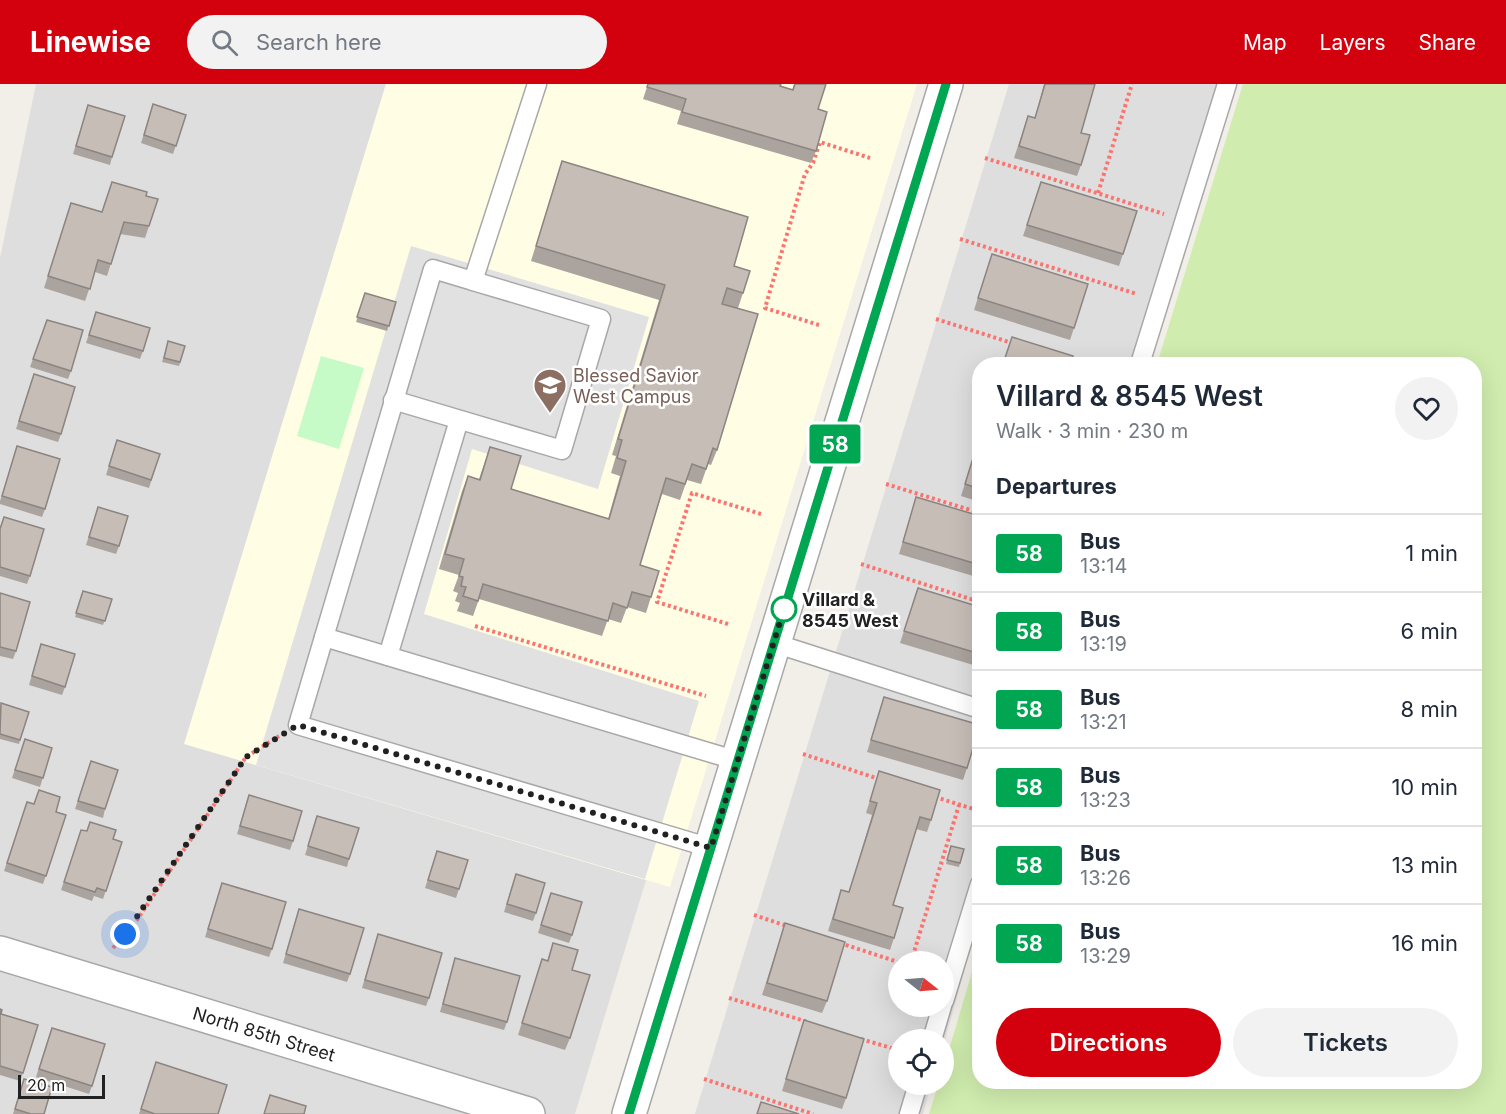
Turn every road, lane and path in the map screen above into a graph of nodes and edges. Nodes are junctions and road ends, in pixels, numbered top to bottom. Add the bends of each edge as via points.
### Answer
1 (537, 84) edge
2 (946, 84) edge
3 (1132, 84) edge
4 (1227, 84) edge
5 (870, 158) dead end
6 (985, 158) dead end
7 (1098, 193) junction
8 (1185, 221) junction
9 (960, 238) dead end
10 (473, 281) junction
11 (1160, 301) junction
12 (936, 319) dead end
13 (819, 325) dead end
14 (1014, 344) edge
15 (1142, 357) edge
16 (393, 400) junction
17 (459, 420) junction
18 (886, 484) dead end
19 (972, 511) edge
20 (761, 514) dead end
21 (861, 564) dead end
22 (972, 599) edge
23 (728, 624) dead end
24 (475, 626) edge
25 (324, 637) junction
26 (774, 643) junction
27 (388, 656) junction
28 (706, 696) dead end
29 (972, 706) edge
30 (298, 725) junction
31 (803, 754) dead end
32 (738, 761) junction
33 (881, 779) edge
34 (926, 794) edge
35 (959, 805) junction
36 (972, 809) edge
37 (711, 848) junction
38 (972, 910) edge
39 (754, 915) dead end
40 (798, 929) edge
41 (832, 940) edge
42 (113, 948) dead end
43 (914, 951) edge
44 (0, 953) edge
45 (888, 959) edge
46 (954, 968) edge
47 (729, 998) dead end
48 (819, 1026) edge
49 (853, 1036) edge
50 (888, 1047) edge
51 (704, 1079) dead end
52 (915, 1095) edge
53 (528, 1114) edge
54 (629, 1114) edge
55 (813, 1114) edge
56 (909, 1114) edge

1 - 10 lane
2 - 26 street
3 - 7 path
4 - 8 lane
5 - 13 path via 820,142 802,185 765,308
6 - 7 path
7 - 8 path
8 - 11 lane
9 - 11 path
10 - 16 lane via 433,269
10 - 17 lane via 601,319 562,450
11 - 15 lane
12 - 14 path
16 - 17 lane
16 - 25 lane
17 - 27 lane
18 - 19 path
20 - 23 path via 692,493 657,602
21 - 22 path
24 - 28 path
25 - 27 lane
25 - 30 lane
26 - 29 lane
26 - 32 street
27 - 32 lane
30 - 37 lane
30 - 42 path via 246,757 137,920
31 - 33 path
32 - 37 street
34 - 35 path
35 - 36 path
35 - 43 path
37 - 54 street
38 - 46 lane
39 - 40 path
41 - 45 path
44 - 53 street, North 85th Street
47 - 48 path
49 - 50 path
51 - 55 path
52 - 56 lane

